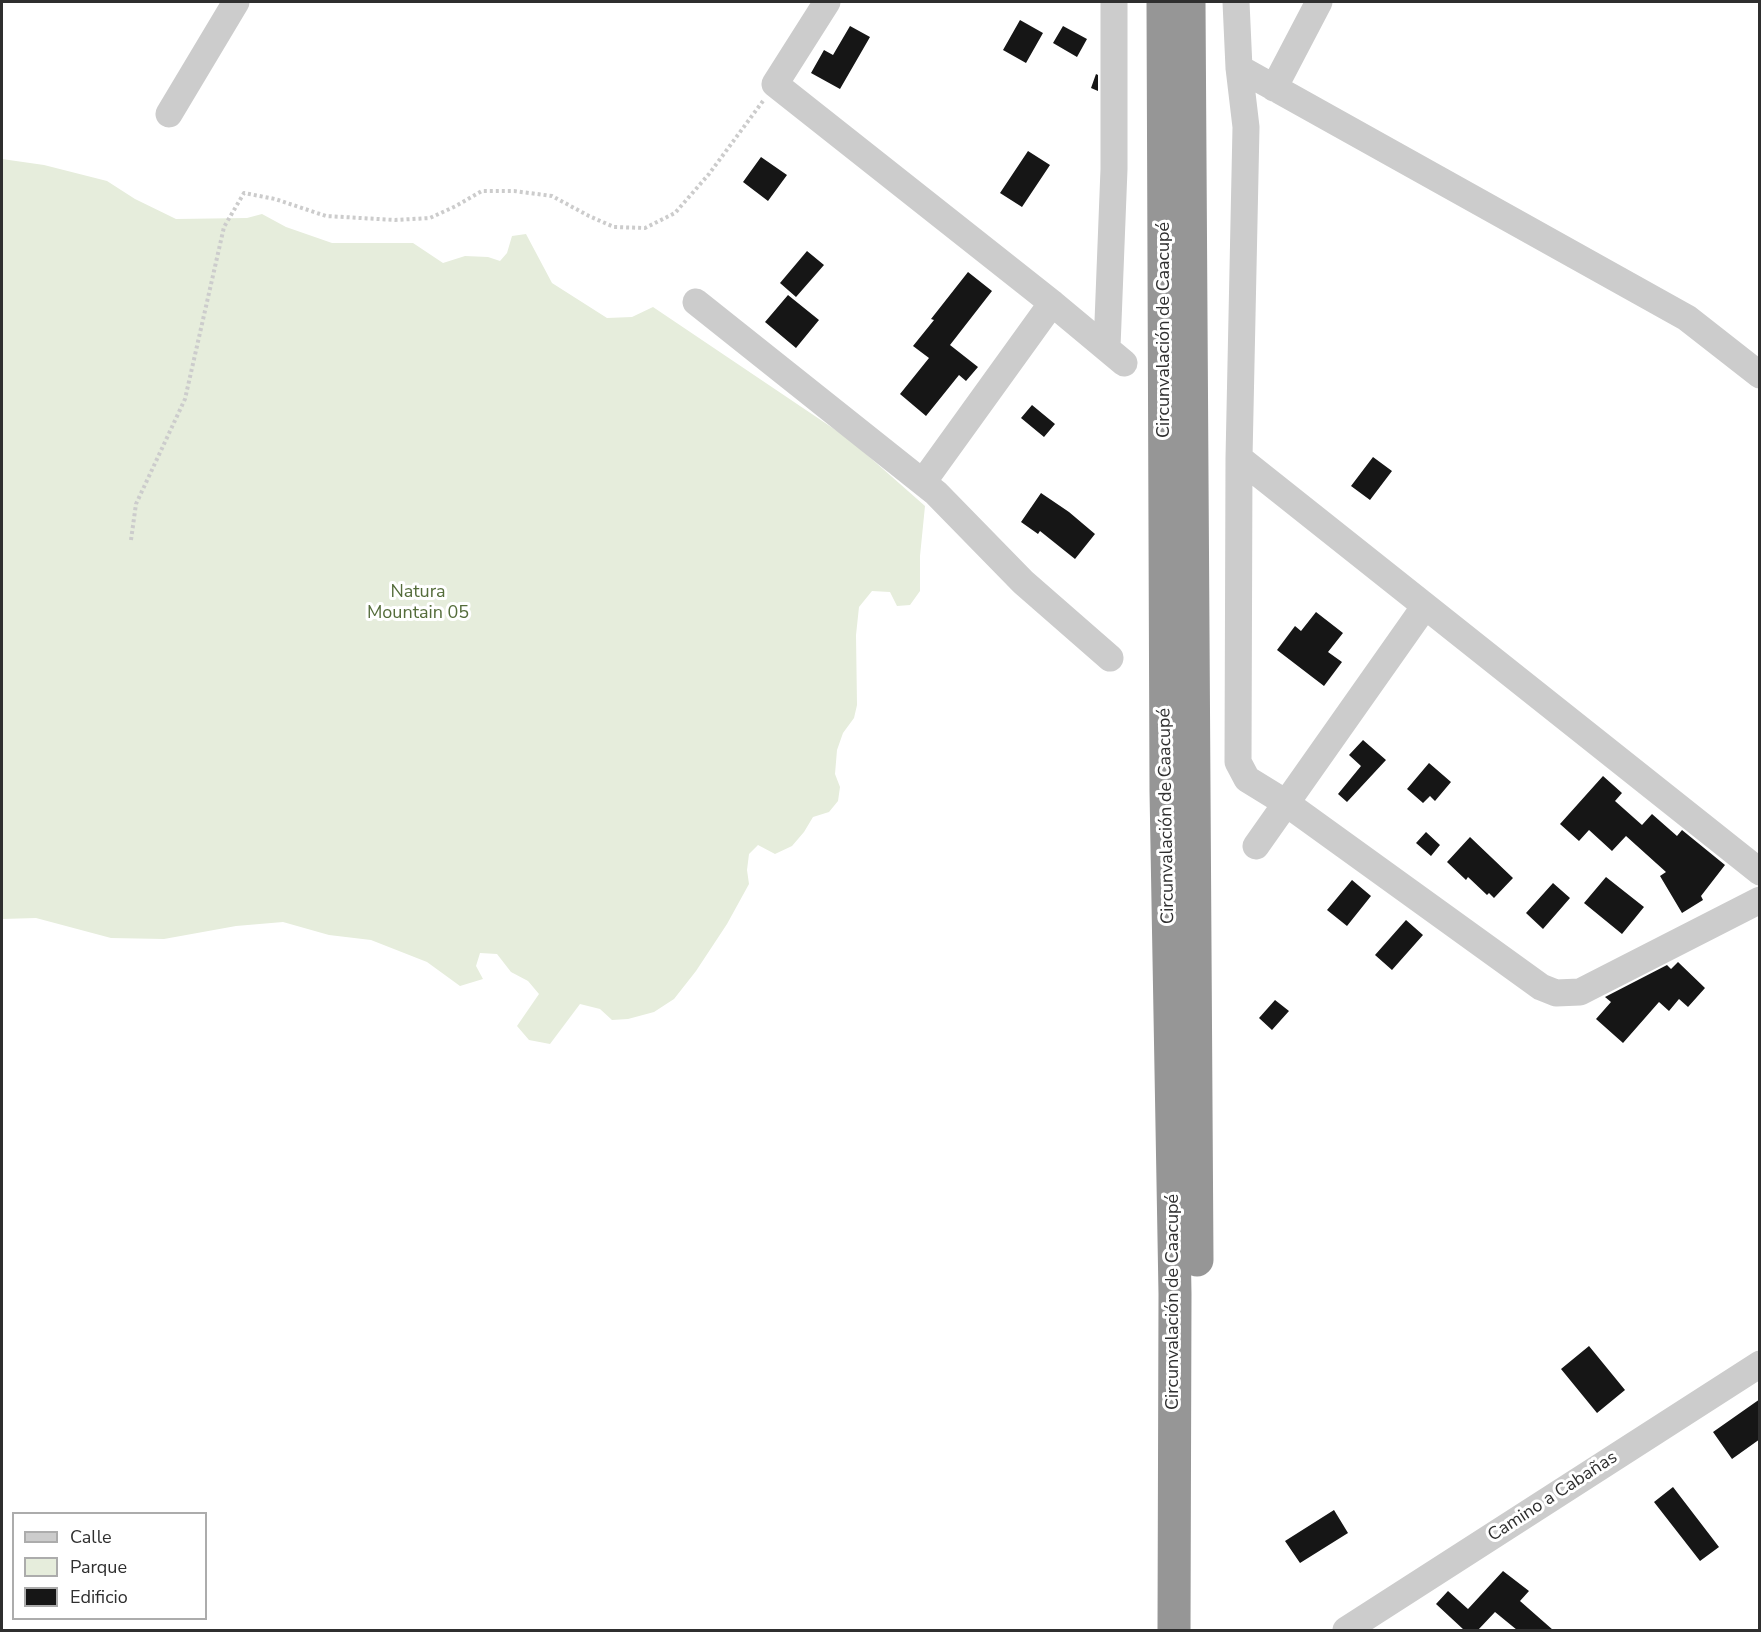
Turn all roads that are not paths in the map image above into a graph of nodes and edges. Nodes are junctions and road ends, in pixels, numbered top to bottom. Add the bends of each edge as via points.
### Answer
1 (236, 2) edge
2 (826, 2) edge
3 (1114, 2) edge
4 (1163, 2) edge
5 (1189, 2) edge
6 (1236, 2) edge
7 (1319, 2) edge
8 (1239, 68) junction
9 (1274, 88) junction
10 (169, 114) dead end
11 (696, 302) dead end
12 (1052, 303) junction
13 (1760, 375) edge
14 (1239, 458) junction
15 (923, 482) junction
16 (1425, 606) junction
17 (1110, 658) dead end
18 (1286, 803) junction
19 (1256, 846) dead end
20 (1760, 872) edge
21 (1760, 900) edge
22 (1760, 1364) edge
23 (1174, 1630) edge
24 (1197, 1630) edge
25 (1346, 1630) edge

1 - 10 street
2 - 12 street via 775,84
3 - 12 street via 1116,355
4 - 23 highway, Circunvalación de Caacupé via 1166,791 1175,1294
5 - 24 highway, Circunvalación de Caacupé
6 - 8 street
7 - 9 street
8 - 9 street
8 - 14 street via 1246,127
9 - 13 street via 1687,318
11 - 15 street
12 - 15 street
14 - 16 street
14 - 18 street via 1238,762 1247,779
15 - 17 street via 1023,582
16 - 18 street
16 - 20 street
18 - 19 street
18 - 21 street via 1541,987 1556,993 1580,992
22 - 25 street, Camino a Cabañas

